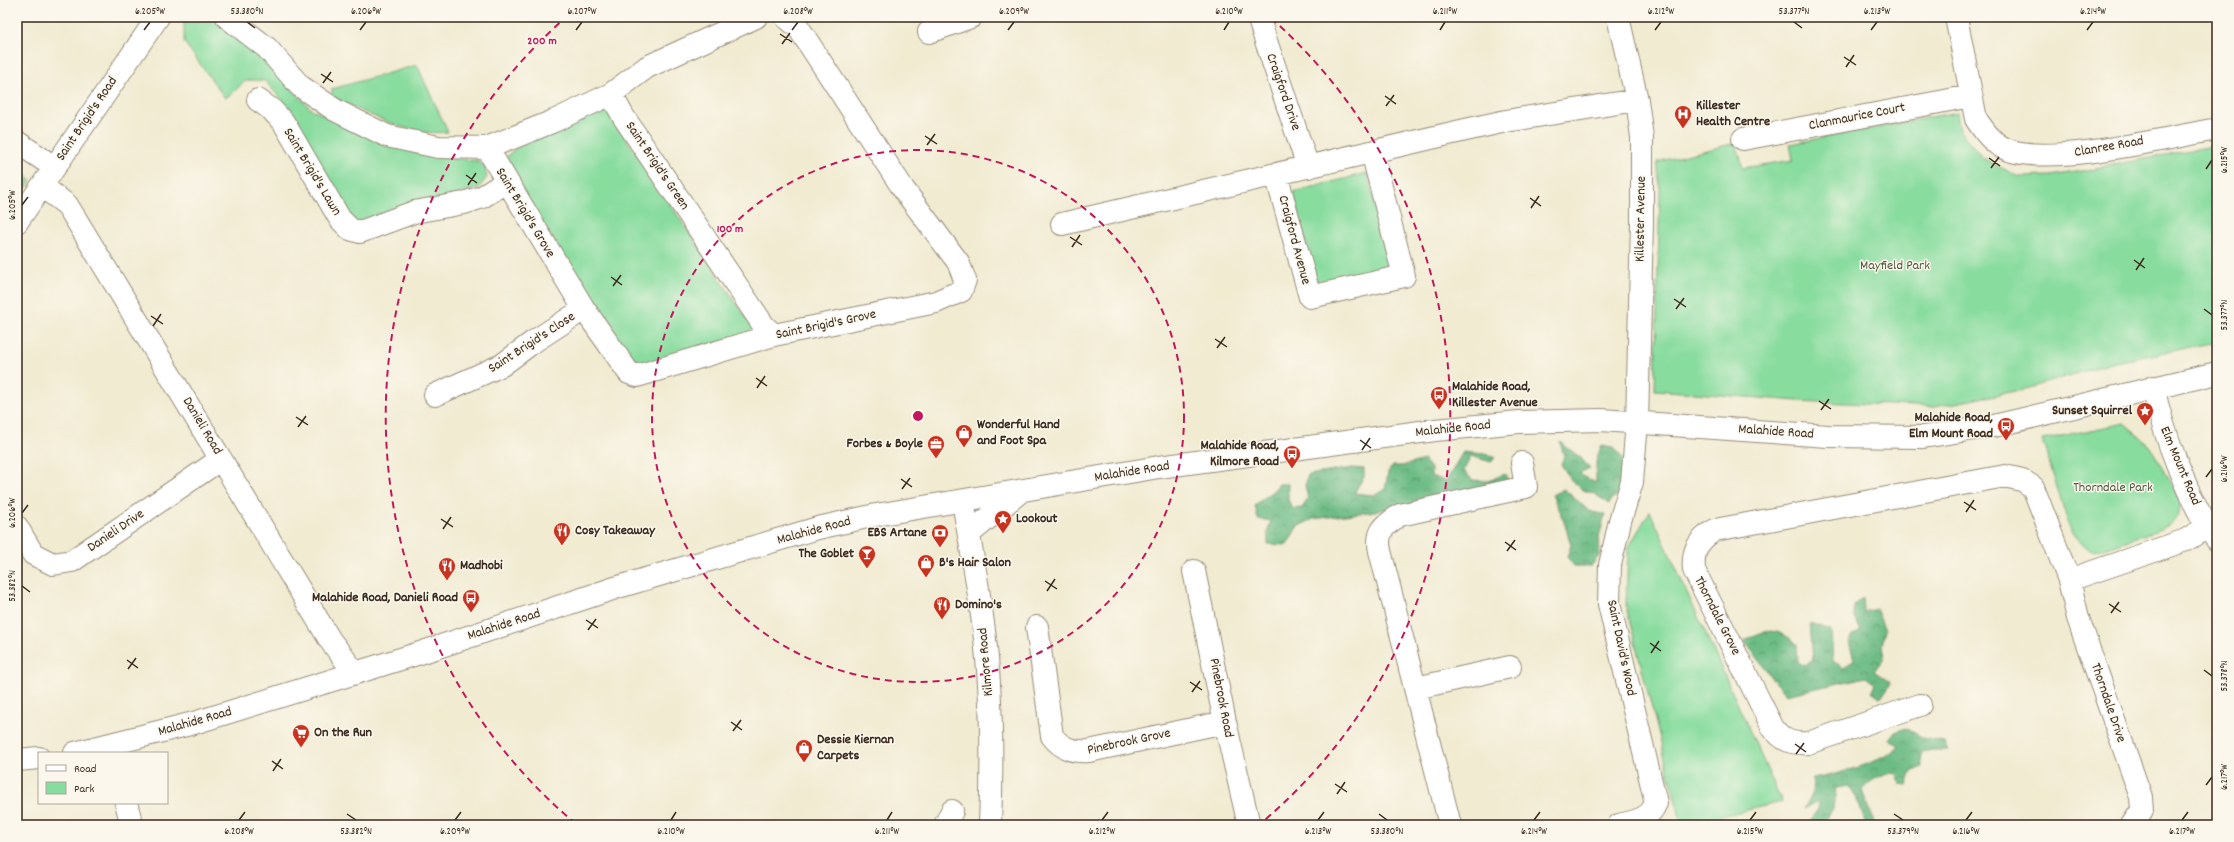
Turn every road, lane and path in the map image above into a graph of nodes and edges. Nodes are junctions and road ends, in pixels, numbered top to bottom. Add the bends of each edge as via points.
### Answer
1 (158, 17) edge
2 (228, 17) edge
3 (756, 17) edge
4 (786, 17) edge
5 (971, 17) edge
6 (1258, 17) edge
7 (1618, 17) edge
8 (1956, 17) edge
9 (929, 32) dead end
10 (612, 94) junction
11 (1971, 96) junction
12 (258, 100) dead end
13 (1637, 100) junction
14 (2217, 128) edge
15 (1743, 139) dead end
16 (17, 142) edge
17 (486, 148) junction
18 (1372, 152) junction
19 (54, 167) junction
20 (1308, 167) junction
21 (1276, 174) junction
22 (506, 182) junction
23 (42, 186) junction
24 (17, 222) edge
25 (1062, 224) dead end
26 (584, 310) junction
27 (774, 335) junction
28 (2217, 373) edge
29 (2153, 387) junction
30 (435, 396) dead end
31 (1637, 423) junction
32 (221, 459) junction
33 (1522, 463) dead end
34 (2033, 487) joint
35 (1022, 491) junction
36 (963, 500) junction
37 (17, 527) edge
38 (2213, 529) edge
39 (968, 534) junction
40 (1194, 571) dead end
41 (2069, 580) junction
42 (1037, 627) dead end
43 (1510, 667) dead end
44 (355, 673) junction
45 (1416, 688) junction
46 (1920, 705) dead end
47 (1225, 722) junction
48 (112, 749) edge
49 (84, 752) edge
50 (38, 758) edge
51 (17, 760) edge
52 (126, 804) edge
53 (132, 825) edge
54 (990, 825) edge
55 (1249, 825) edge
56 (1450, 825) edge
57 (1619, 825) edge
58 (2132, 825) edge

1 - 19 street, Saint Brigid's Road
2 - 17 street via 268,48 300,86 342,113 387,136 438,147
3 - 10 street via 647,67
4 - 27 street, Saint Brigid's Grove via 798,27 904,190 958,262 965,280 961,291 936,302
5 - 9 street
6 - 20 street, Craigford Drive
7 - 13 street, Killester Avenue
8 - 11 street
10 - 17 street
10 - 27 street, Saint Brigid's Green via 623,116 760,320
11 - 14 street, Clanree Road via 1976,119 2000,146 2032,156 2073,154
11 - 15 street, Clanmaurice Court
12 - 22 street, Saint Brigid's Lawn via 284,123 340,219 350,229 360,232 414,212 464,203 482,197
13 - 18 street via 1506,121
13 - 31 street, Killester Avenue via 1642,137
16 - 19 street
17 - 22 street, Saint Brigid's Grove
18 - 20 street
18 - 21 street, Craigford Avenue via 1404,276 1310,297
19 - 23 street, Saint Brigid's Road
20 - 21 street
21 - 25 street
22 - 26 street, Saint Brigid's Grove
23 - 24 street, Saint Brigid's Road
23 - 32 street, Danieli Road via 66,205 77,221
26 - 27 street, Saint Brigid's Grove via 629,373 637,376
26 - 30 street, Saint Brigid's Close via 502,364
28 - 29 street, Malahide Road
29 - 31 street, Malahide Road via 1994,426 1924,437 1828,436
29 - 38 street, Elm Mount Road via 2160,418
31 - 35 street, Malahide Road via 1601,420 1519,422 1435,430 1159,467
31 - 57 street, Saint David's Wood via 1632,482 1610,565 1609,604 1656,803 1652,812 1643,819
32 - 37 street, Danieli Drive via 72,561 53,564 33,554
32 - 44 street, Danieli Road via 330,640
33 - 45 street via 1526,488 1400,515 1384,525 1379,533 1380,551
34 - 41 street, Thorndale Drive
34 - 46 street, Thorndale Grove via 2022,480 2006,476 1714,530 1697,544 1694,570 1773,728 1780,737 1798,744 1808,743
35 - 36 street, Malahide Road
35 - 39 street
36 - 39 street, Kilmore Road
36 - 44 street, Malahide Road via 876,515 811,530 615,588
38 - 41 street
39 - 54 street, Kilmore Road via 982,609 989,675 993,760
40 - 47 street, Pinebrook Road
41 - 58 street, Thorndale Drive via 2078,618 2142,797 2142,810
42 - 47 street, Pinebrook Grove via 1052,736 1063,748 1076,752 1089,751
43 - 45 street
44 - 48 street, Malahide Road
45 - 56 street
47 - 55 street, Pinebrook Road
48 - 49 street, Malahide Road
50 - 51 street
52 - 53 street

